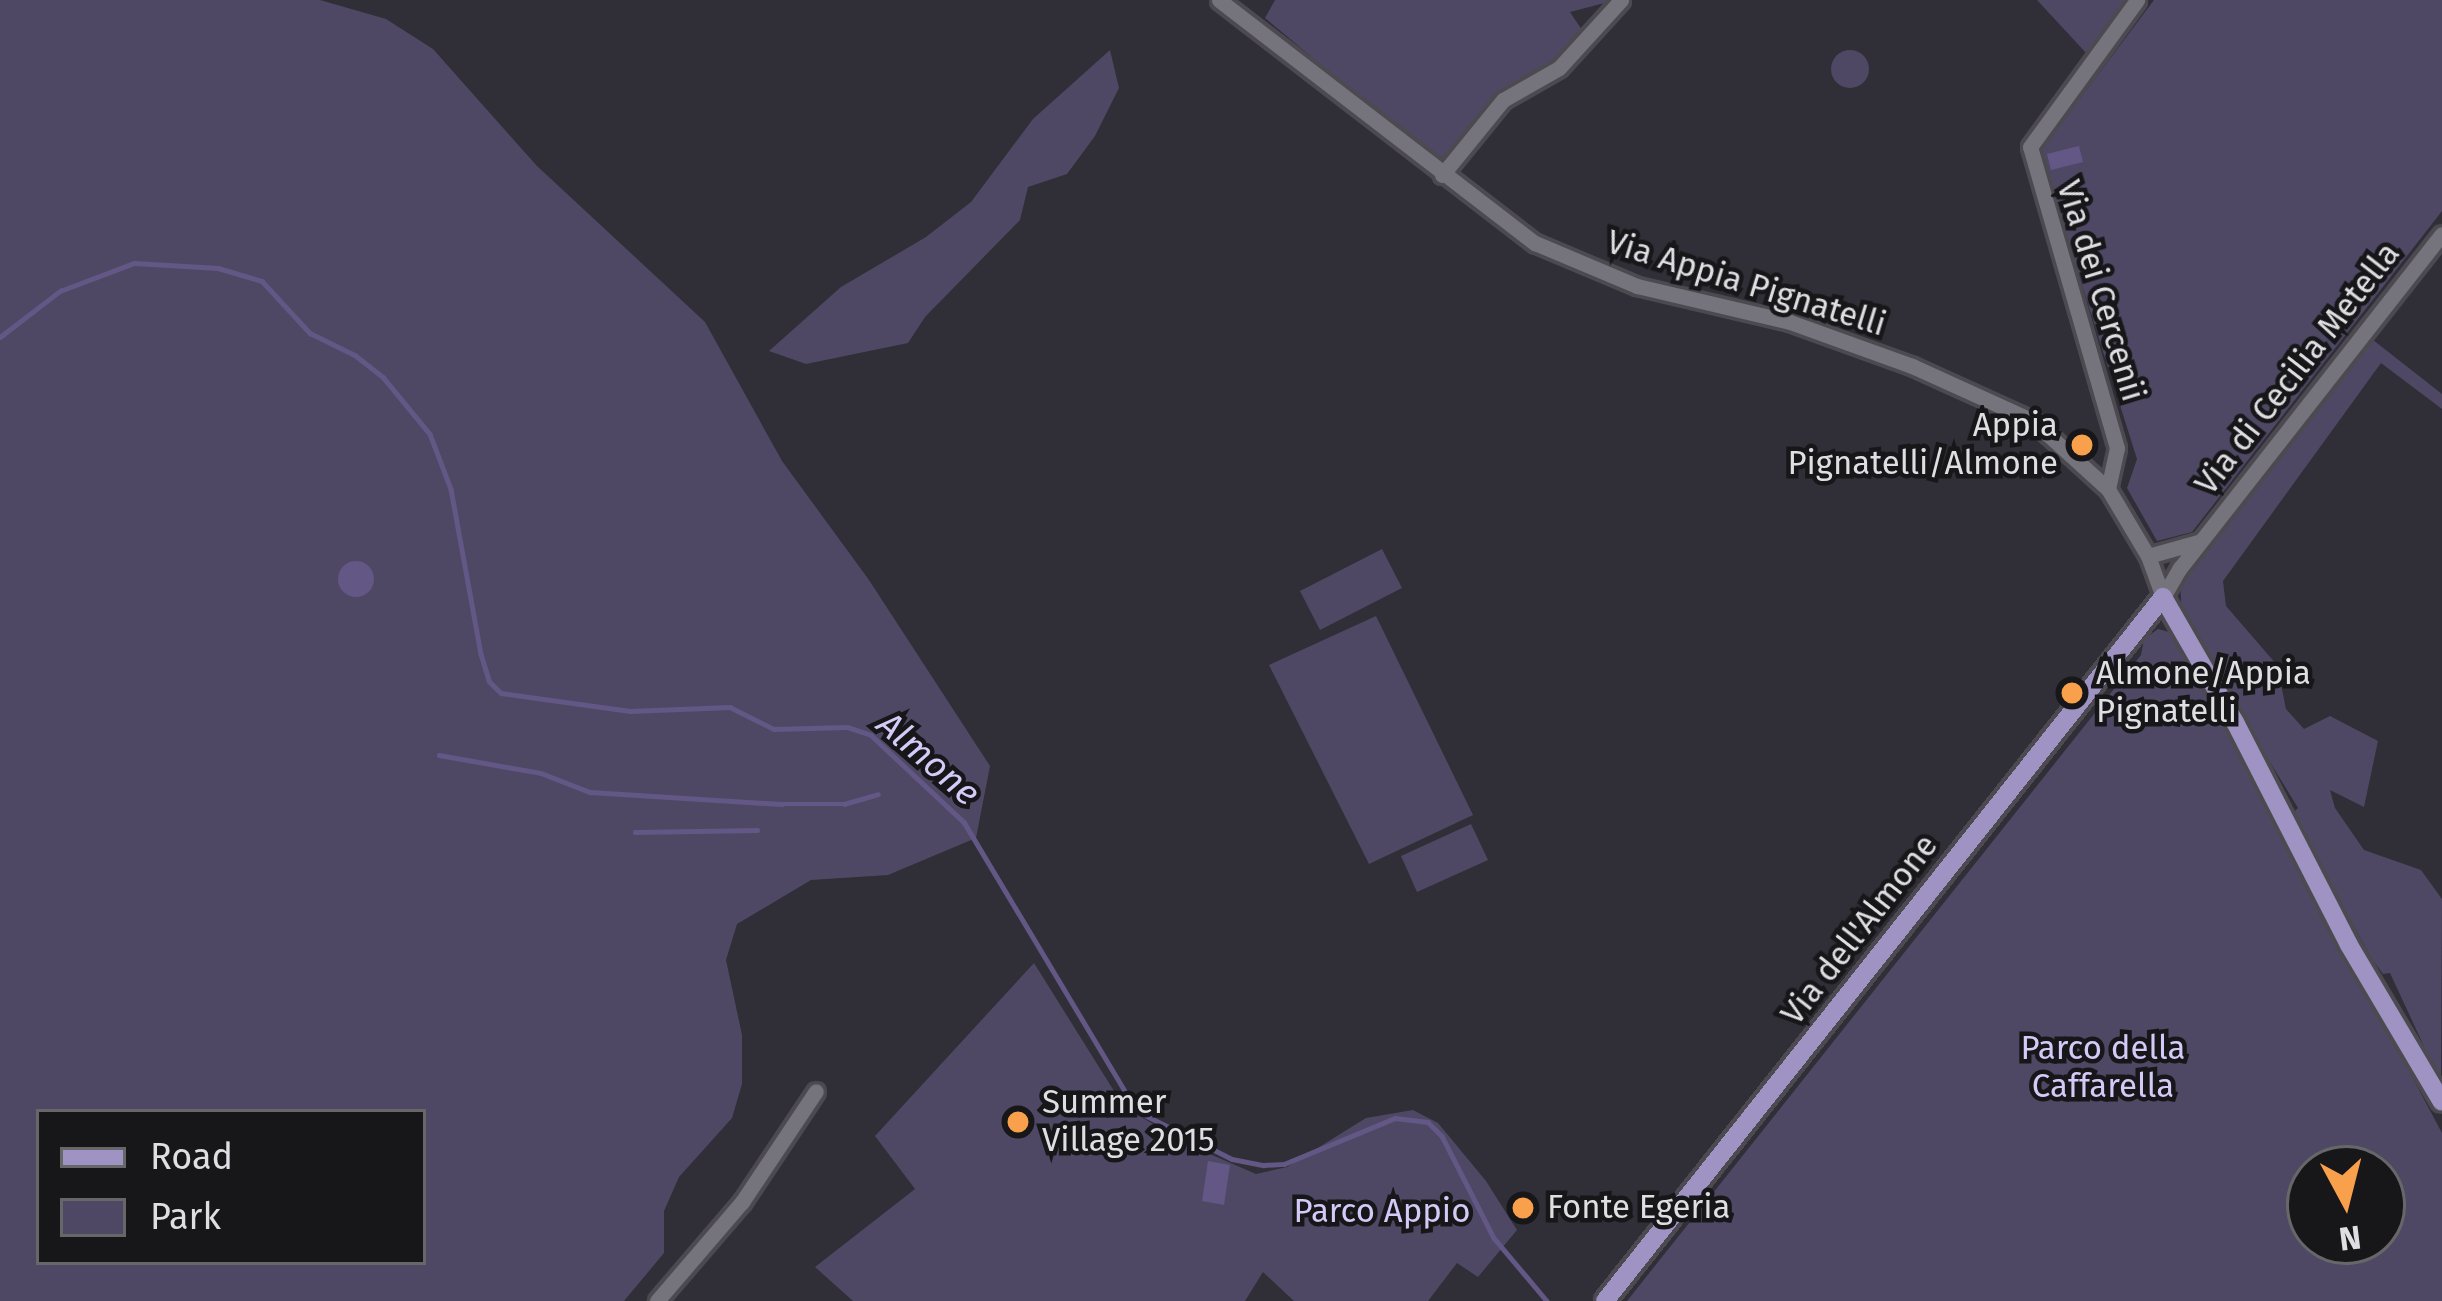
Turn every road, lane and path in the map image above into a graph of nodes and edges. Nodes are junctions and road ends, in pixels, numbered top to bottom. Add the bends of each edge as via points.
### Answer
1 (1220, 0) edge
2 (1621, 0) edge
3 (2137, 0) edge
4 (1442, 175) junction
5 (2442, 234) edge
6 (2108, 489) junction
7 (2201, 541) junction
8 (2148, 556) junction
9 (2163, 597) junction
10 (816, 1091) dead end
11 (2442, 1102) edge
12 (657, 1301) edge
13 (1604, 1301) edge

1 - 4 street, Via Appia Pignatelli
2 - 4 street via 1559,68 1502,100
3 - 6 street, Via dei Cercenii via 2030,148 2117,448
4 - 6 street, Via Appia Pignatelli via 1579,265 1790,322 2010,408 2056,436
5 - 7 street, Via di Cecilia Metella
6 - 8 street, Via Appia Pignatelli
7 - 8 street, Via di Cecilia Metella
7 - 9 street, Via di Cecilia Metella
8 - 9 street, Via Appia Pignatelli
9 - 11 main road, Via Appia Pignatelli
9 - 13 main road, Via dell'Almone
10 - 12 street via 742,1202

